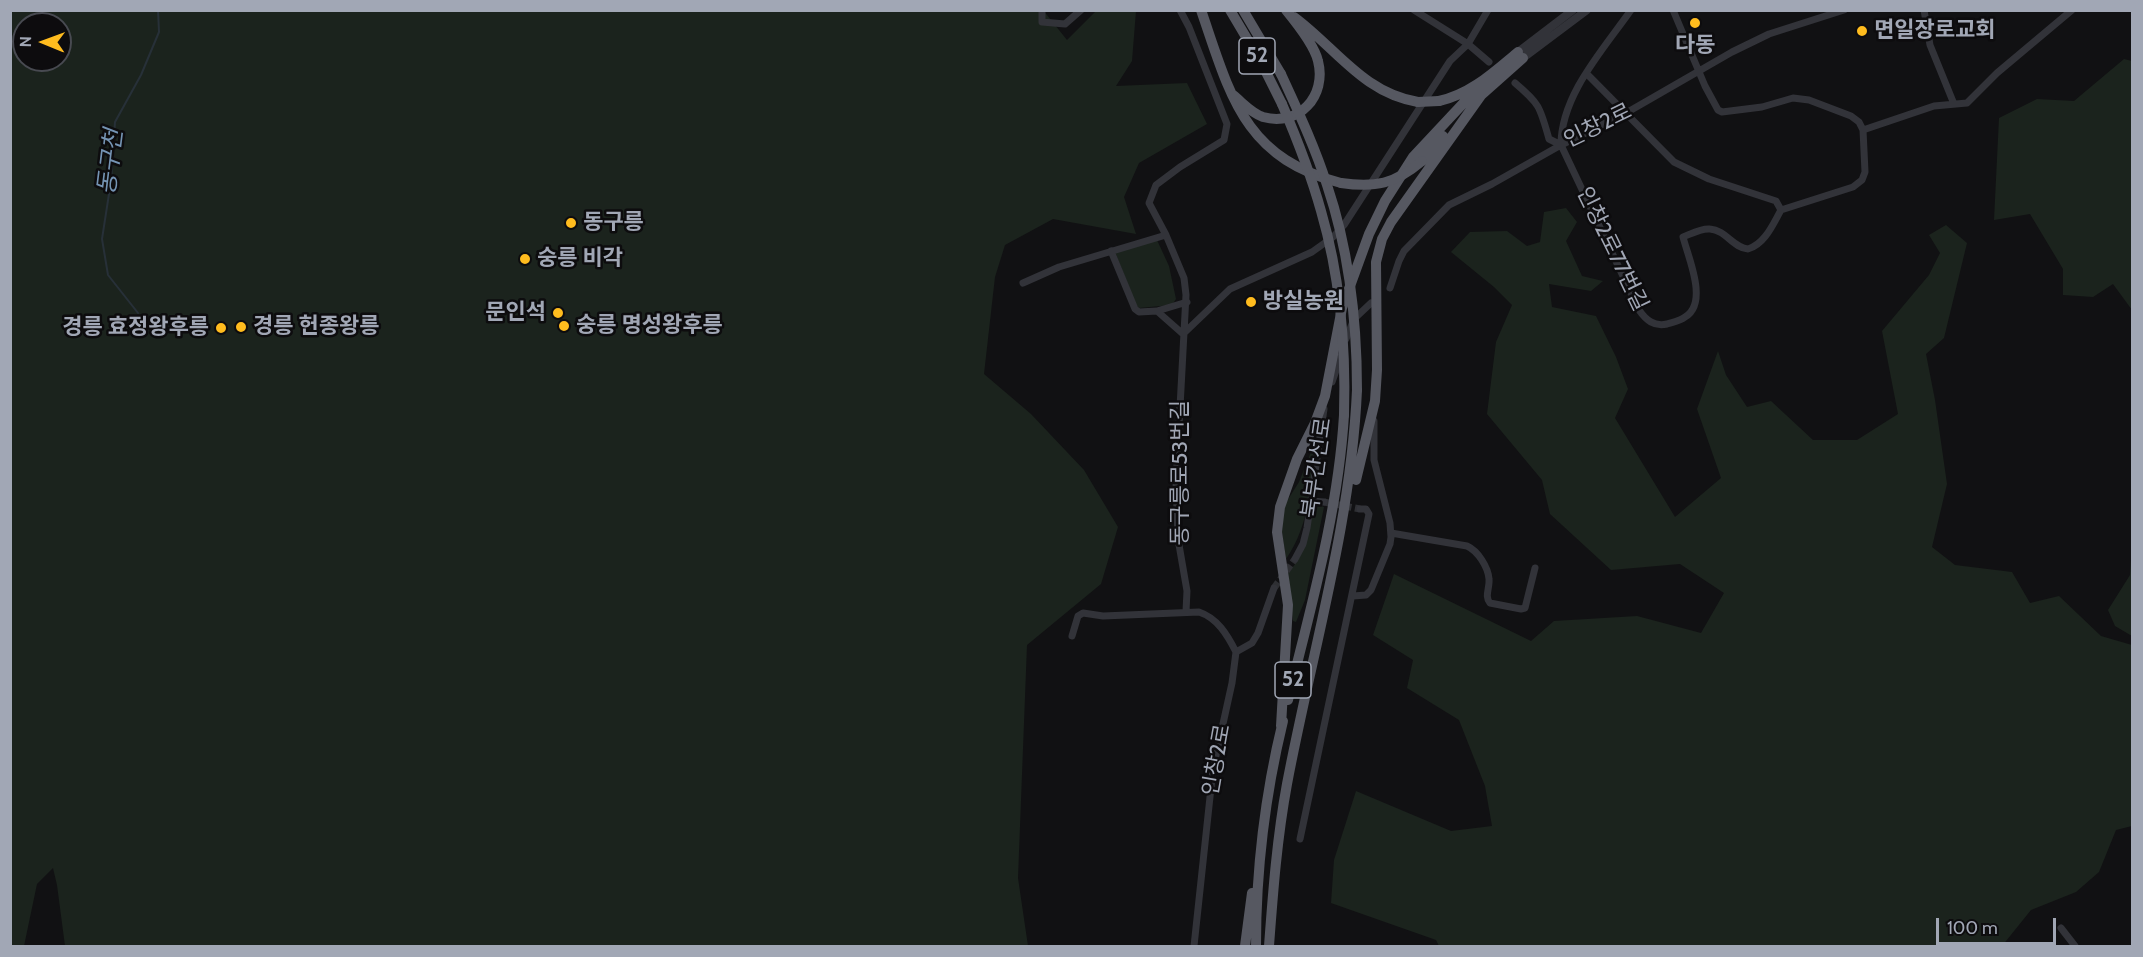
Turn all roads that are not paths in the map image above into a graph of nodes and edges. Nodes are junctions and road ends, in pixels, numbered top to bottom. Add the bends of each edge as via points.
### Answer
1 (1042, 10) edge
2 (1081, 10) edge
3 (1180, 10) edge
4 (1202, 10) edge
5 (1230, 10) edge
6 (1243, 10) edge
7 (1414, 10) edge
8 (1488, 10) edge
9 (1573, 10) edge
10 (1587, 10) edge
11 (1631, 10) edge
12 (1673, 10) edge
13 (1844, 10) edge
14 (1924, 10) edge
15 (2072, 10) edge
16 (1287, 11) edge
17 (1468, 44) junction
18 (1521, 55) junction
19 (1489, 62) dead end
20 (1699, 73) junction
21 (1587, 74) junction
22 (1486, 78) junction
23 (1515, 83) dead end
24 (1231, 93) junction
25 (1482, 94) junction
26 (1954, 104) junction
27 (1626, 113) junction
28 (1863, 130) junction
29 (1561, 145) junction
30 (1781, 210) junction
31 (1166, 235) junction
32 (1111, 251) junction
33 (1023, 283) dead end
34 (1390, 288) dead end
35 (1371, 303) dead end
36 (1186, 305) junction
37 (1157, 311) junction
38 (1203, 314) junction
39 (1184, 334) junction
40 (1324, 396) junction
41 (1374, 403) junction
42 (1312, 501) junction
43 (1324, 502) tunnel mouth
44 (1360, 508) dead end
45 (1391, 533) junction
46 (1295, 559) tunnel mouth
47 (1535, 568) dead end
48 (1274, 588) tunnel mouth
49 (1353, 596) junction
50 (1328, 597) junction
51 (1186, 611) junction
52 (1072, 636) dead end
53 (1236, 652) junction
54 (1281, 726) junction
55 (1300, 839) dead end
56 (1260, 858) junction
57 (1274, 878) junction
58 (2061, 928) dead end
59 (1194, 946) edge
60 (1245, 946) edge
61 (1256, 946) edge
62 (1269, 946) edge
63 (1276, 946) edge
64 (2075, 946) edge

1 - 2 street via 1042,22 1065,24
3 - 31 street, 동구릉로53번길 via 1227,124 1224,140 1156,185 1149,203
4 - 24 highway
5 - 54 highway, 북부간선로 / 52, bridge via 1282,104 1322,213 1336,284 1345,373 1339,479
6 - 50 highway, 북부간선로 / 52, bridge via 1281,74 1312,144 1340,230 1356,342 1357,390 1349,484
7 - 17 street
8 - 17 street
9 - 18 street
10 - 18 street
11 - 21 street
12 - 20 street
13 - 20 street, 인창2로 via 1769,34
14 - 26 street via 1930,45
15 - 26 street via 1967,103
16 - 22 highway, bridge via 1359,75 1387,94 1418,102 1439,101
16 - 24 highway via 1318,61 1318,87 1311,103 1295,116 1272,118 1253,112
17 - 19 street
17 - 38 street via 1450,61 1333,237 1312,252 1230,289
18 - 22 highway
18 - 25 highway
20 - 27 street, 인창2로
20 - 28 street via 1720,111 1792,98 1809,100 1851,116
21 - 27 street
21 - 29 street via 1569,104
22 - 40 highway via 1413,157 1385,201 1360,254 1342,308
23 - 29 street via 1542,112 1549,139
24 - 25 highway, bridge via 1251,129 1295,165 1341,183 1363,186 1386,182 1410,171
25 - 41 highway via 1391,222 1378,251
26 - 28 street via 1934,106
27 - 29 street, 인창2로
27 - 30 street via 1674,162 1709,179 1776,201
28 - 30 street via 1862,180 1853,187
29 - 30 street, 인창2로77번길 via 1634,301 1653,324 1663,325 1692,311 1696,284 1683,237 1711,229 1748,249 1768,233
29 - 34 street, 인창2로 via 1442,210 1404,251
31 - 32 street
31 - 36 street, 동구릉로53번길 via 1184,278
32 - 33 street
32 - 37 street via 1135,309
35 - 40 street via 1359,312 1348,331 1332,383
36 - 37 street
36 - 38 street via 1191,316
36 - 39 street, 동구릉로53번길
37 - 39 street
38 - 39 street
39 - 51 street, 동구릉로53번길 via 1176,520 1187,591
40 - 42 street
40 - 54 highway via 1280,507 1277,532 1288,605
41 - 45 street via 1374,460
41 - 50 highway
42 - 43 street
42 - 46 street via 1305,537
44 - 49 street via 1369,514
45 - 47 street via 1473,549 1490,580 1490,603 1525,608
45 - 49 street via 1371,590 1366,595
48 - 53 street via 1258,633 1252,643
49 - 55 street
50 - 57 highway, 북부간선로 / 52 via 1288,783
51 - 52 street via 1081,614
51 - 53 street via 1210,616
53 - 59 street, 인창2로 via 1213,769
54 - 56 highway, 북부간선로 / 52
56 - 60 highway
56 - 61 highway, 북부간선로 / 52
57 - 62 highway, 북부간선로 / 52
57 - 63 highway
58 - 64 street

